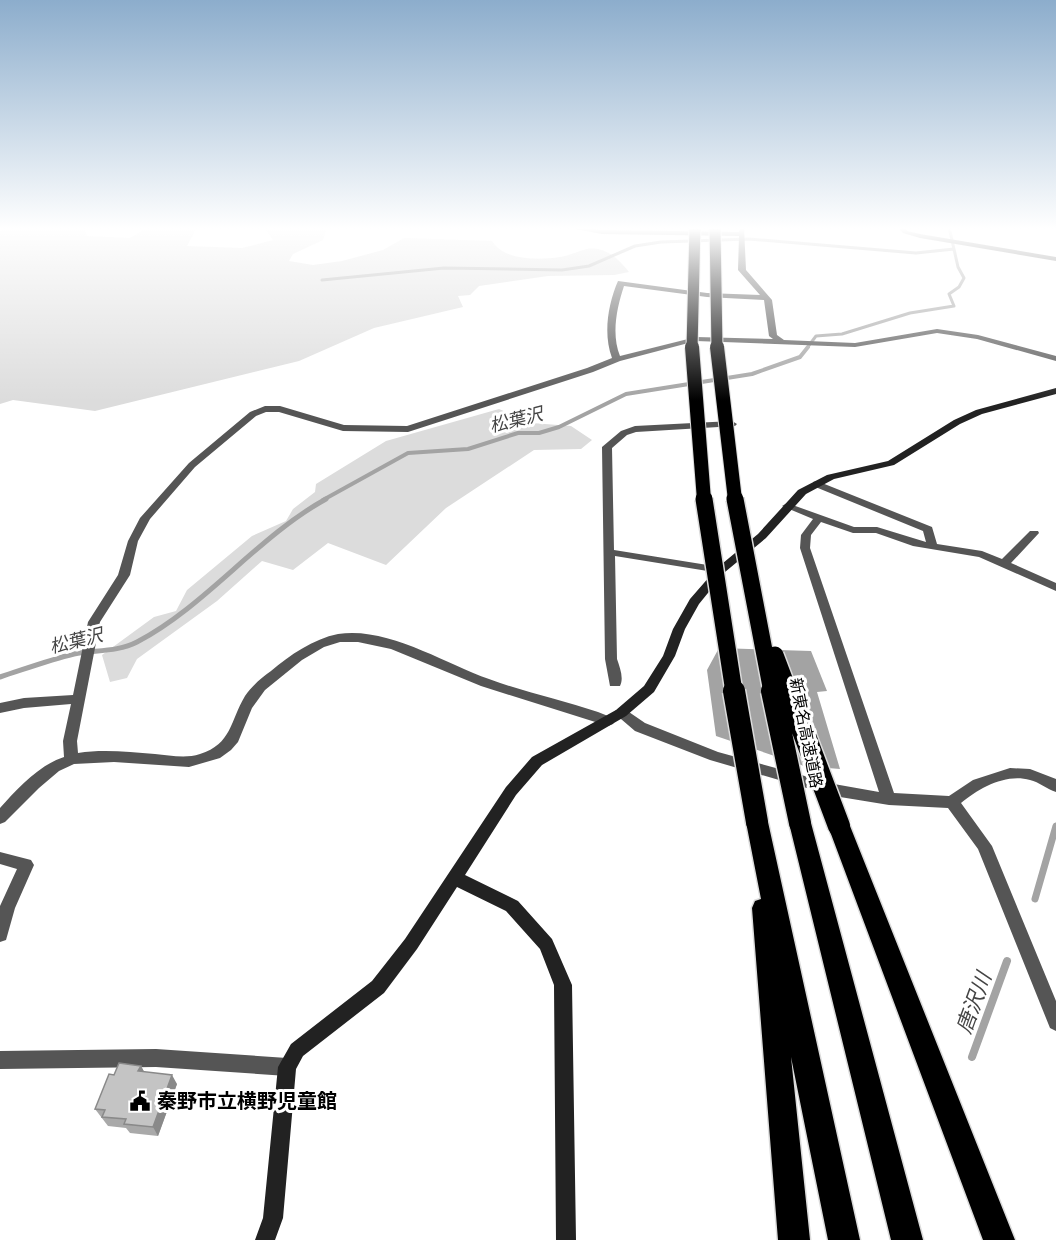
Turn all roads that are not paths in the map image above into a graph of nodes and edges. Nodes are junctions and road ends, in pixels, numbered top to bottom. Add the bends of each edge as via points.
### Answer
1 (620, 285) edge
2 (634, 285) edge
3 (693, 285) edge
4 (715, 285) edge
5 (755, 285) edge
6 (766, 298) junction
7 (780, 340) junction
8 (617, 359) junction
9 (1056, 359) edge
10 (1056, 391) edge
11 (732, 424) dead end
12 (817, 484) junction
13 (787, 506) junction
14 (819, 518) junction
15 (1034, 533) dead end
16 (932, 546) junction
17 (608, 552) junction
18 (1003, 564) junction
19 (721, 570) junction
20 (1056, 587) edge
21 (755, 602) junction
22 (615, 683) dead end
23 (78, 699) junction
24 (0, 708) edge
25 (615, 717) junction
26 (71, 759) junction
27 (1052, 784) edge
28 (890, 799) junction
29 (952, 802) junction
30 (0, 819) edge
31 (757, 822) junction
32 (0, 858) edge
33 (453, 877) junction
34 (0, 935) edge
35 (1056, 1022) edge
36 (0, 1060) edge
37 (287, 1067) junction
38 (266, 1240) edge
39 (566, 1240) edge
40 (794, 1240) edge
41 (844, 1240) edge
42 (907, 1240) edge
43 (999, 1240) edge

1 - 8 street via 613,309 612,350
2 - 6 street
3 - 31 highway, bridge via 701,468 720,609
4 - 21 highway, 新東名高速道路, bridge via 720,391
5 - 6 street
6 - 7 street via 771,308 773,336
7 - 8 street via 696,339
7 - 9 street via 855,345 944,331 978,336
8 - 23 street via 408,429 343,428 273,408 254,414 192,465 145,518 133,541 124,575 94,622
10 - 12 street via 968,417 891,464 831,477
11 - 17 street via 635,429 607,447
12 - 13 street
12 - 16 street via 928,529
13 - 14 street
13 - 19 street via 762,536
14 - 16 street via 853,530 877,530
14 - 28 street via 806,535 806,548
15 - 18 street
16 - 18 street via 982,554
17 - 19 street
17 - 22 street
18 - 20 street
19 - 25 street via 694,602 649,689
21 - 42 highway, 新東名高速道路, bridge via 800,823
21 - 43 highway, bridge
23 - 24 street
23 - 26 street via 70,741
25 - 26 street via 488,684 372,638 340,638 317,644 260,688 247,704 236,737 224,750 198,761
25 - 28 street via 715,756 834,790
25 - 33 street via 537,761 511,791
26 - 30 street via 51,770
27 - 29 street via 1031,774 1005,773
28 - 29 street
29 - 35 street via 984,846
31 - 40 highway
31 - 41 highway
32 - 34 street via 27,865 7,908
33 - 37 street via 411,944 378,987 297,1050
33 - 39 street via 512,906 546,944 563,985
36 - 37 street via 156,1058
37 - 38 street via 273,1218

